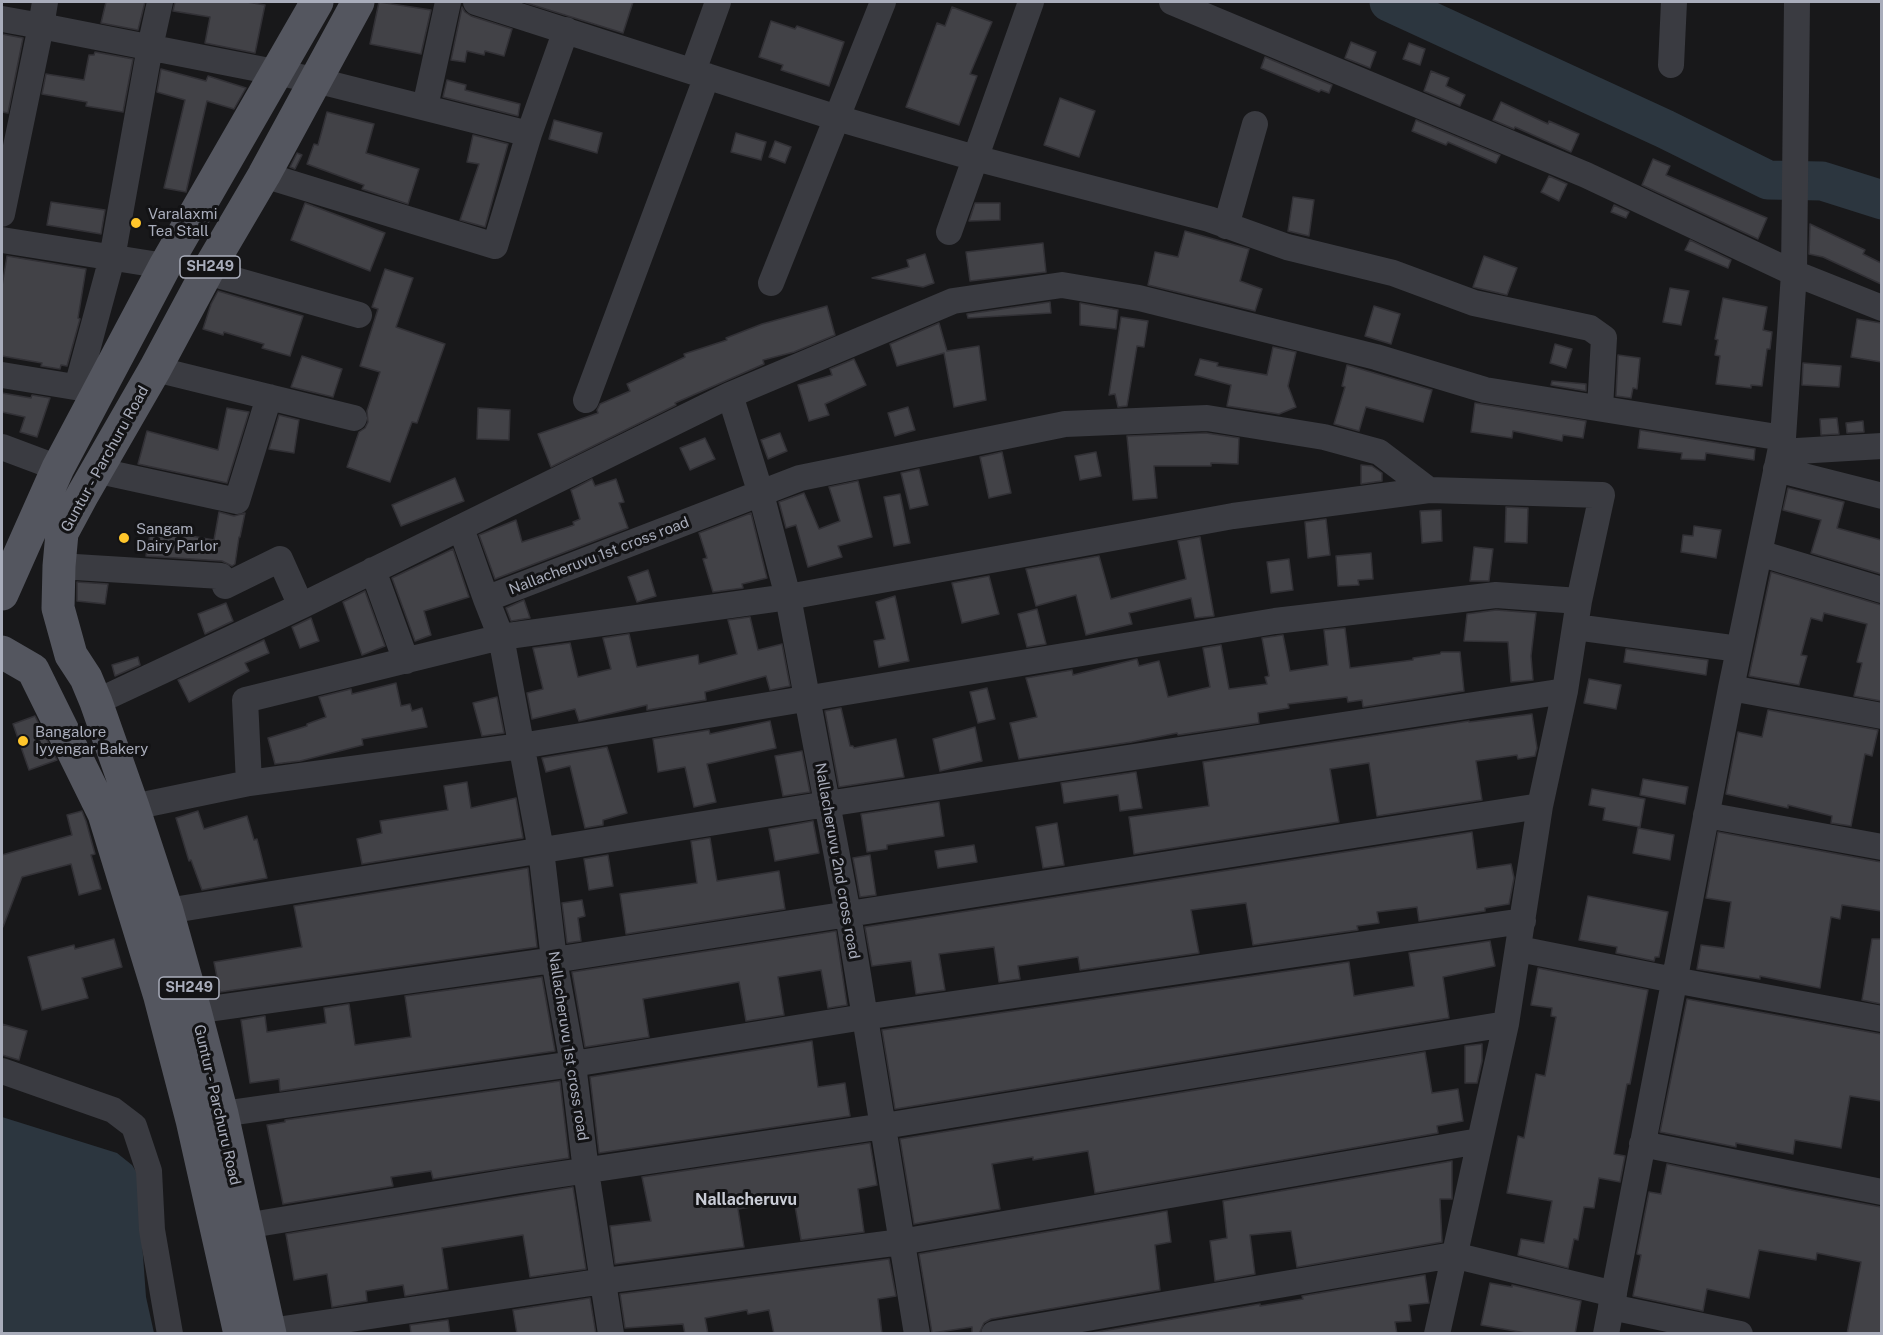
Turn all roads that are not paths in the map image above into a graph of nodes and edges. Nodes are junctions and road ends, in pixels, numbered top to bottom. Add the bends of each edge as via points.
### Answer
1 (160, 2) edge
2 (317, 2) edge
3 (358, 2) edge
4 (448, 2) edge
5 (476, 2) edge
6 (718, 2) edge
7 (883, 2) edge
8 (1031, 2) edge
9 (1172, 2) edge
10 (1674, 2) edge
11 (1797, 2) edge
12 (43, 14) edge
13 (2, 19) edge
14 (566, 30) junction
15 (150, 47) junction
16 (1671, 65) dead end
17 (276, 72) junction
18 (700, 73) junction
19 (315, 80) junction
20 (425, 107) junction
21 (837, 118) junction
22 (1255, 124) dead end
23 (529, 135) junction
24 (975, 158) junction
25 (264, 175) junction
26 (2, 214) edge
27 (1226, 226) junction
28 (949, 232) dead end
29 (2, 240) edge
30 (112, 258) junction
31 (165, 266) junction
32 (207, 272) junction
33 (1794, 273) junction
34 (771, 283) dead end
35 (1881, 308) edge
36 (359, 315) dead end
37 (155, 369) junction
38 (2, 375) edge
39 (88, 389) junction
40 (730, 395) junction
41 (269, 397) junction
42 (586, 399) dead end
43 (1599, 408) junction
44 (354, 418) dead end
45 (1881, 446) edge
46 (2, 447) edge
47 (1780, 453) junction
48 (58, 468) junction
49 (95, 470) junction
50 (1429, 490) junction
51 (761, 494) junction
52 (1881, 496) edge
53 (50, 524) junction
54 (461, 528) junction
55 (1759, 553) junction
56 (59, 566) junction
57 (373, 570) junction
58 (1881, 590) edge
59 (2, 594) edge
60 (788, 597) junction
61 (486, 599) junction
62 (1580, 601) junction
63 (301, 606) junction
64 (1575, 627) junction
65 (501, 637) junction
66 (1739, 649) junction
67 (2, 652) edge
68 (71, 655) junction
69 (406, 661) junction
70 (33, 670) junction
71 (1731, 688) junction
72 (1565, 691) junction
73 (808, 698) junction
74 (96, 702) junction
75 (1881, 716) edge
76 (521, 746) junction
77 (249, 783) junction
78 (827, 804) junction
79 (1540, 806) junction
80 (133, 807) junction
81 (1706, 815) junction
82 (1881, 848) edge
83 (541, 850) junction
84 (167, 911) junction
85 (848, 914) junction
86 (1523, 921) junction
87 (1519, 949) junction
88 (554, 960) junction
89 (1674, 981) junction
90 (195, 1011) junction
91 (864, 1017) junction
92 (1881, 1019) edge
93 (1506, 1024) junction
94 (573, 1064) junction
95 (2, 1071) edge
96 (222, 1114) junction
97 (884, 1126) junction
98 (1479, 1141) junction
99 (1642, 1143) junction
100 (586, 1171) junction
101 (1881, 1192) edge
102 (245, 1226) junction
103 (901, 1242) junction
104 (1453, 1256) junction
105 (604, 1281) junction
106 (1612, 1301) junction
107 (260, 1333) edge
108 (170, 1334) edge
109 (611, 1334) edge
110 (917, 1334) edge
111 (994, 1334) edge
112 (1437, 1334) edge
113 (1606, 1334) edge
114 (1740, 1334) edge

1 - 15 street
2 - 17 main road, Guntur - Parchuru Road / SH249
3 - 19 main road, Guntur - Parchuru Road / SH249
4 - 20 street
5 - 14 street
6 - 18 street
7 - 21 street
8 - 24 street
9 - 33 street via 1586,175
10 - 16 street
11 - 33 street
12 - 13 street
12 - 15 street
12 - 26 street
14 - 18 street
14 - 23 street
15 - 17 street
15 - 30 street
17 - 19 street
17 - 31 main road, Guntur - Parchuru Road / SH249
18 - 21 street
18 - 42 street
19 - 20 street
19 - 25 main road, Guntur - Parchuru Road / SH249
20 - 23 street
21 - 24 street
21 - 34 street
22 - 27 street
23 - 25 street via 495,246
24 - 27 street
24 - 28 street
25 - 32 main road, Guntur - Parchuru Road / SH249
27 - 43 street via 1287,247 1393,273 1474,303 1590,328 1604,338
29 - 30 street
30 - 31 street
30 - 39 street
31 - 39 main road, Guntur - Parchuru Road / SH249
32 - 36 street
32 - 37 main road, Guntur - Parchuru Road / SH249
33 - 35 street
33 - 47 street
37 - 41 street
37 - 49 main road, Guntur - Parchuru Road / SH249
38 - 39 street
39 - 48 main road, Guntur - Parchuru Road / SH249
40 - 43 street via 953,301 1062,285 1139,298 1376,357 1485,390
40 - 51 street, Nallacheruvu 2nd cross road
40 - 54 street
41 - 44 street
41 - 49 street via 237,501
43 - 47 street
45 - 47 street
46 - 48 street
47 - 52 street
47 - 55 street
48 - 53 main road, Guntur - Parchuru Road / SH249
49 - 53 main road, Guntur - Parchuru Road / SH249
50 - 51 street, Nallacheruvu 1st cross road via 1379,452 1324,437 1207,418 1065,424 800,478
50 - 60 street via 1233,516
50 - 62 street via 1602,495
51 - 60 street, Nallacheruvu 2nd cross road
51 - 61 street, Nallacheruvu 1st cross road
53 - 56 main road, Guntur - Parchuru Road / SH249
53 - 59 main road, Guntur - Parchuru Road / SH249
54 - 57 street
54 - 61 street
55 - 58 street
55 - 66 street
56 - 63 street via 223,581 280,559
56 - 68 main road, Guntur - Parchuru Road / SH249 via 58,608
57 - 63 street
57 - 69 street
60 - 65 street
60 - 73 street, Nallacheruvu 2nd cross road
61 - 65 street, Nallacheruvu 1st cross road
62 - 64 street
62 - 73 street via 1496,595 1275,621
63 - 74 street
64 - 66 street
64 - 72 street
65 - 69 street
65 - 76 street, Nallacheruvu 1st cross road
66 - 71 street
67 - 70 main road
68 - 70 main road
68 - 74 main road, Guntur - Parchuru Road / SH249
69 - 77 street via 244,700
70 - 107 main road, Guntur - Parchuru Road / SH249 via 104,814 160,996 192,1120
71 - 75 street
71 - 81 street
72 - 78 street
72 - 79 street
73 - 76 street
73 - 78 street, Nallacheruvu 2nd cross road
74 - 80 main road, Guntur - Parchuru Road / SH249
76 - 77 street
76 - 83 street, Nallacheruvu 1st cross road
77 - 80 street
78 - 83 street
78 - 85 street, Nallacheruvu 2nd cross road
79 - 85 street
79 - 86 street
80 - 84 main road, Guntur - Parchuru Road / SH249
81 - 82 street
81 - 89 street
83 - 84 street
83 - 88 street, Nallacheruvu 1st cross road
84 - 90 main road, Guntur - Parchuru Road / SH249
85 - 88 street
85 - 91 street, Nallacheruvu 2nd cross road
86 - 87 street
86 - 91 street
87 - 89 street
87 - 93 street
88 - 90 street
88 - 94 street, Nallacheruvu 1st cross road
89 - 92 street
89 - 99 street
90 - 96 main road, Guntur - Parchuru Road / SH249
91 - 94 street
91 - 97 street, Nallacheruvu 2nd cross road
93 - 97 street
93 - 98 street
94 - 96 street
94 - 100 street, Nallacheruvu 1st cross road
95 - 108 street via 113,1110 134,1126 148,1171 152,1230
96 - 102 main road, Guntur - Parchuru Road / SH249
97 - 100 street
97 - 103 street, Nallacheruvu 2nd cross road
98 - 103 street
98 - 104 street
99 - 101 street
99 - 106 street
100 - 102 street
100 - 105 street, Nallacheruvu 1st cross road
102 - 107 main road, Guntur - Parchuru Road / SH249
103 - 105 street
103 - 110 street, Nallacheruvu 2nd cross road
104 - 106 street
104 - 111 street
104 - 112 street
105 - 107 street
105 - 109 street, Nallacheruvu 1st cross road
106 - 113 street
106 - 114 street

